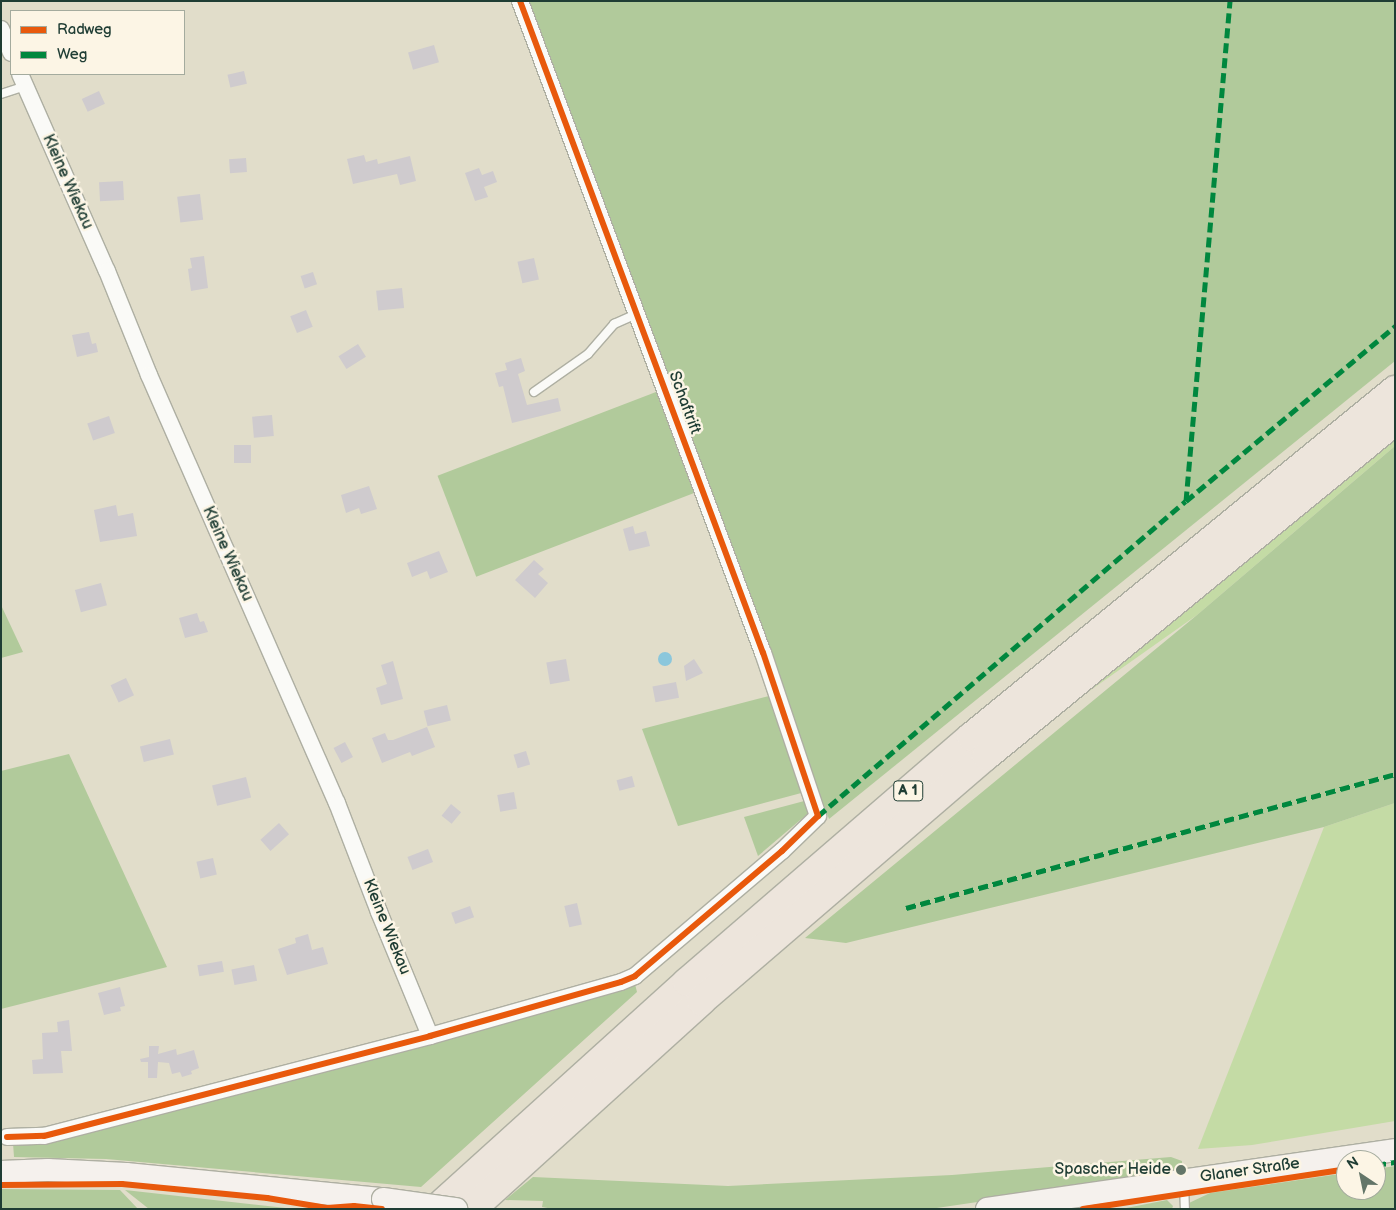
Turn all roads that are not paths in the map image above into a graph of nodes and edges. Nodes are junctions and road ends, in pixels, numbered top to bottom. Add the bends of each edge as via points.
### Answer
1 (520, 1) edge
2 (1, 30) edge
3 (10, 51) edge
4 (23, 80) edge
5 (1, 94) edge
6 (636, 314) junction
7 (1395, 390) edge
8 (534, 392) dead end
9 (1395, 421) edge
10 (430, 1036) junction
11 (3, 1133) edge
12 (1395, 1150) edge
13 (1, 1172) edge
14 (1184, 1180) junction
15 (436, 1209) edge
16 (456, 1209) edge
17 (472, 1209) edge
18 (987, 1209) edge
19 (1185, 1209) edge

1 - 6 street, Schaftrift
2 - 3 street
4 - 5 lane
4 - 10 street, Kleine Wiekau via 337,803
6 - 8 lane via 614,324 588,354
6 - 10 street, Schaftrift via 762,653 818,816 782,851 635,976
7 - 15 highway, A 1 via 963,744 687,982
9 - 17 highway, A 1 via 978,762 701,1001
10 - 11 street via 44,1136
12 - 14 street, Glaner Straße
13 - 16 street, bridge via 48,1170 126,1174
14 - 18 street, Glaner Straße
14 - 19 lane

